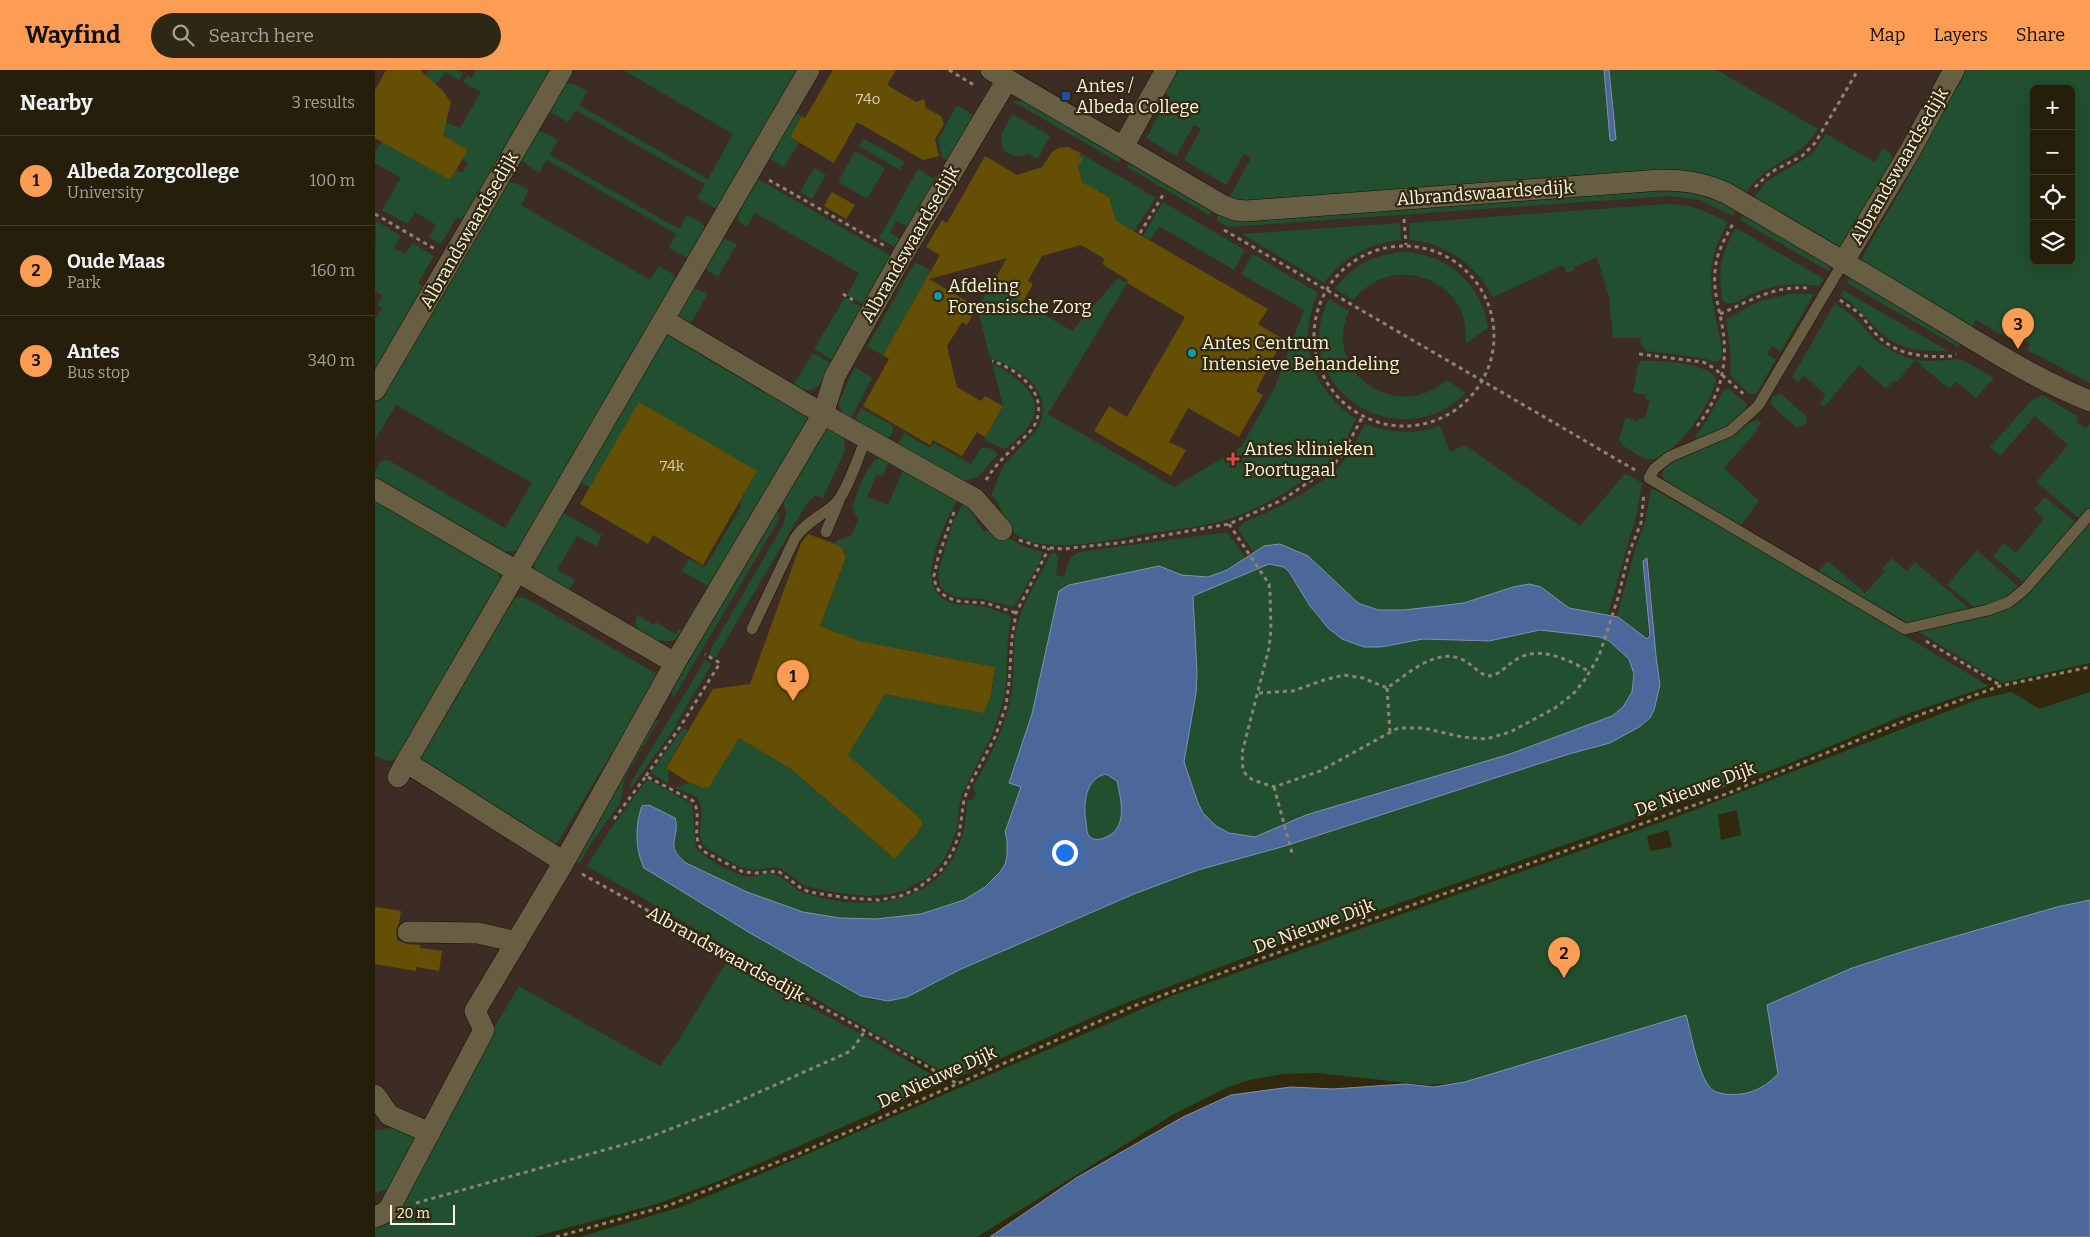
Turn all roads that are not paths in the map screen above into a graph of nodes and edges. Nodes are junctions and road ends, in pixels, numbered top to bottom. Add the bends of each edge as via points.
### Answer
1 (562, 70) edge
2 (809, 70) edge
3 (1166, 70) edge
4 (1955, 70) edge
5 (999, 75) edge
6 (1123, 147) junction
7 (1844, 261) junction
8 (664, 320) junction
9 (375, 390) edge
10 (2090, 401) edge
11 (823, 414) junction
12 (866, 439) junction
13 (375, 489) edge
14 (840, 497) junction
15 (2090, 514) edge
16 (1002, 530) road end
17 (826, 532) dead end
18 (517, 571) junction
19 (752, 629) dead end
20 (675, 663) junction
21 (576, 867) junction
22 (408, 932) dead end
23 (517, 942) junction
24 (375, 1096) edge
25 (430, 1133) junction
26 (382, 1214) edge

1 - 9 street, Albrandswaardsedijk
2 - 8 street
3 - 6 street
4 - 7 street, Albrandswaardsedijk
5 - 6 street, Albrandswaardsedijk
5 - 11 street, Albrandswaardsedijk via 996,98 835,376
6 - 7 street, Albrandswaardsedijk via 1222,205 1240,210 1681,180 1707,185 1739,213
7 - 10 street, Albrandswaardsedijk via 2014,364
7 - 15 lane via 1758,406 1730,431 1669,456 1649,478 1905,629 2009,602 2025,590
8 - 11 street
8 - 18 street
11 - 12 street
11 - 20 street, Albrandswaardsedijk
12 - 14 lane
12 - 16 street via 970,497
13 - 18 street
14 - 17 lane
14 - 19 lane via 799,532
18 - 20 street
18 - 21 street via 402,769
20 - 21 street, Albrandswaardsedijk
21 - 23 street, Albrandswaardsedijk
22 - 23 street via 478,933
23 - 25 street, Albrandswaardsedijk via 475,1011 484,1030
24 - 25 street via 389,1115
25 - 26 street, Albrandswaardsedijk

